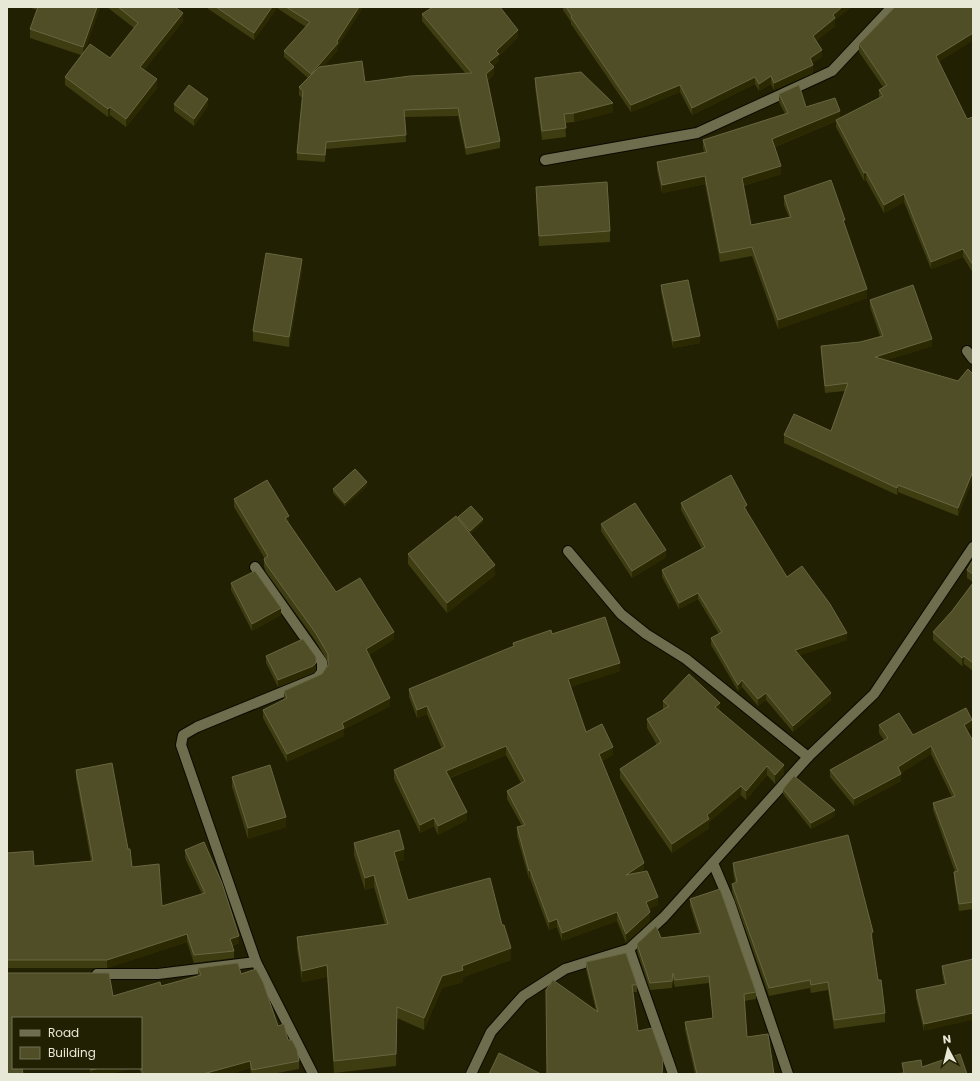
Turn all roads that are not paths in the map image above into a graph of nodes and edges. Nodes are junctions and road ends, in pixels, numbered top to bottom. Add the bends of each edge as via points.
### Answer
1 (892, 7) edge
2 (545, 160) dead end
3 (973, 548) edge
4 (568, 551) dead end
5 (255, 567) dead end
6 (808, 756) junction
7 (713, 863) junction
8 (629, 949) junction
9 (256, 962) junction
10 (86, 974) edge
11 (313, 1074) edge
12 (471, 1074) edge
13 (673, 1074) edge
14 (788, 1074) edge

1 - 2 street via 832,71 696,133
3 - 6 street via 874,694
4 - 6 street via 621,614 646,634 686,659
5 - 9 street via 322,662 322,672 317,678 183,735 181,745
6 - 7 street
7 - 8 street via 664,918
7 - 14 street via 730,903
8 - 12 street via 566,969 523,996 491,1032
8 - 13 street
9 - 10 street via 158,974
9 - 11 street

